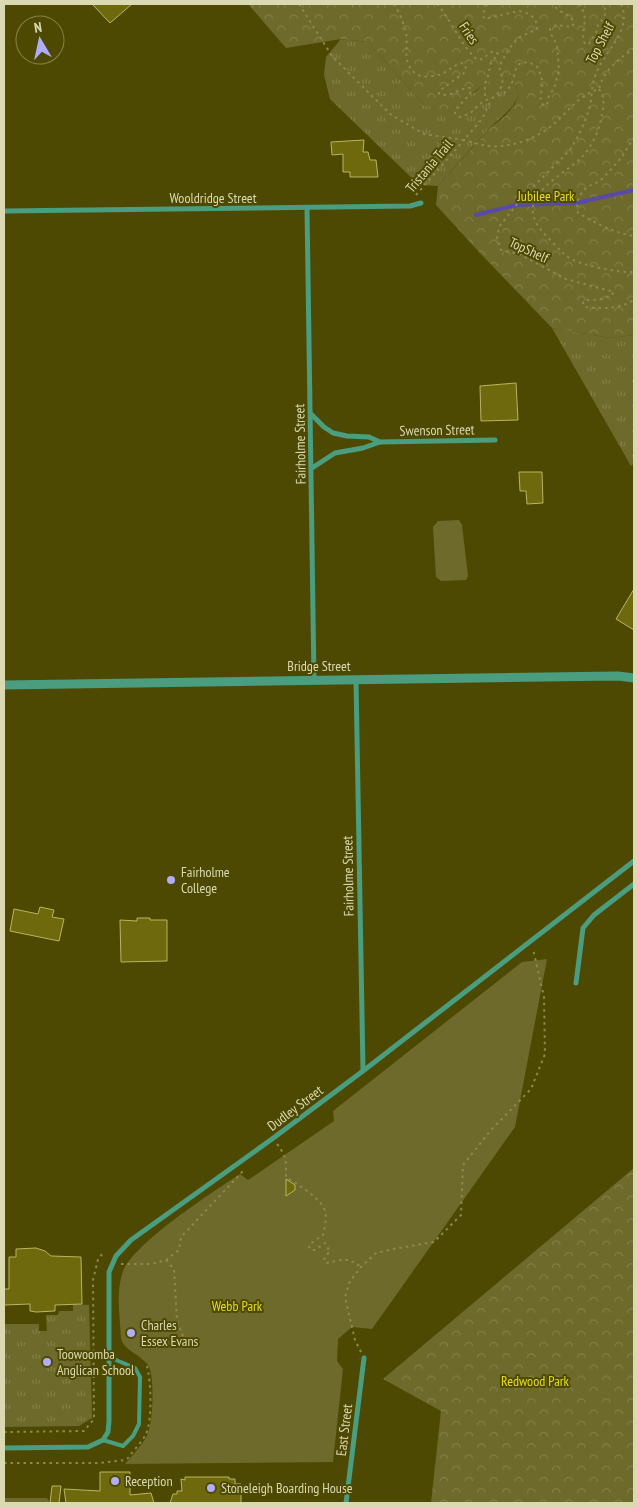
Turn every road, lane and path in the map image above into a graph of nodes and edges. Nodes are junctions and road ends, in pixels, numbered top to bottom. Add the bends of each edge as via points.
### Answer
1 (299, 4) edge
2 (394, 4) edge
3 (437, 4) edge
4 (487, 4) edge
5 (554, 4) edge
6 (579, 4) edge
7 (604, 4) edge
8 (621, 4) edge
9 (634, 48) edge
10 (599, 89) junction
11 (591, 92) junction
12 (496, 96) junction
13 (492, 99) junction
14 (485, 100) junction
15 (634, 137) edge
16 (464, 140) junction
17 (421, 203) dead end
18 (410, 206) junction
19 (307, 208) junction
20 (4, 210) edge
21 (634, 236) edge
22 (634, 272) edge
23 (634, 300) edge
24 (311, 414) junction
25 (494, 440) dead end
26 (380, 442) junction
27 (312, 468) junction
28 (634, 678) edge
29 (314, 680) junction
30 (356, 680) junction
31 (4, 685) edge
32 (634, 861) edge
33 (634, 884) edge
34 (530, 941) junction
35 (576, 983) dead end
36 (363, 1071) junction
37 (281, 1149) dead end
38 (242, 1160) junction
39 (104, 1252) dead end
40 (166, 1260) junction
41 (111, 1264) junction
42 (361, 1267) junction
43 (188, 1349) dead end
44 (109, 1357) junction
45 (364, 1358) joint
46 (4, 1432) edge
47 (103, 1440) junction
48 (4, 1448) edge
49 (346, 1503) edge

1 - 16 path via 332,56 390,114 424,134
2 - 14 path via 406,33 405,58 412,70 419,76 431,77 443,74 458,64 466,66 464,73 439,92 449,96 466,87 471,88 470,94 455,110 459,117 472,113
3 - 14 path, Fries via 473,56 478,60 491,52 498,54 491,63 485,83
4 - 12 path via 484,19 524,11 534,18 538,26 537,30 518,38 499,66 503,84
5 - 12 path via 558,10 572,17 574,23 572,27 556,25 550,29 557,45 559,70 547,105 541,102 540,72 529,62 515,68 511,85 503,94
6 - 7 path, Top Shelf via 584,15 583,38 585,44 589,44 606,12
8 - 11 path, Top Shelf via 624,12 622,27 596,72
9 - 10 path via 608,70
10 - 11 path, Tristania Trail
10 - 22 path via 604,104 601,123 592,142 583,156 551,180 542,191 533,204 534,214 541,231 572,259
11 - 16 path, Tristania Trail via 577,100 555,124 520,142 484,146
11 - 23 path, TopShelf via 585,121 570,150 521,199 499,227 497,238 501,250 519,254 566,280 614,292 601,299 586,300 583,303 585,307 614,308
12 - 13 path
13 - 14 path
13 - 16 path via 482,119
15 - 21 path via 622,156 600,181 587,187 577,203 578,213 590,220 620,234
16 - 18 path, Tristania Trail via 427,180
17 - 18 street, Wooldridge Street
18 - 19 street, Wooldridge Street
19 - 20 street, Wooldridge Street
19 - 24 street, Fairholme Street
24 - 26 street, Swenson Street via 333,433 369,437
24 - 27 street, Fairholme Street
25 - 26 street, Swenson Street
26 - 27 street, Swenson Street via 335,453
27 - 29 street, Fairholme Street
28 - 30 street, Bridge Street
29 - 30 street, Bridge Street
29 - 31 street, Bridge Street
30 - 36 street, Fairholme Street
32 - 34 street, Dudley Street
33 - 35 street via 594,915 583,928
34 - 36 street, Dudley Street
34 - 42 path via 544,997 546,1054 531,1089 462,1165 461,1215 434,1242 393,1248 376,1254
36 - 38 street, Dudley Street
37 - 42 path via 286,1158 286,1177 325,1210 323,1235 310,1244 311,1250 325,1243 330,1252 325,1256 326,1263 344,1259 352,1260
38 - 40 path via 246,1168 181,1237 179,1250
38 - 41 street, Dudley Street via 131,1240
39 - 46 path via 98,1259 93,1280 94,1418 84,1431
40 - 41 path via 151,1264
40 - 43 path via 174,1269 177,1322
41 - 44 street via 108,1284
42 - 45 path via 350,1281 345,1297 355,1340
44 - 47 street via 110,1421
44 - 47 lane via 135,1368 140,1377 139,1424 134,1436 123,1446
45 - 49 street, East Street
47 - 48 street via 88,1447

